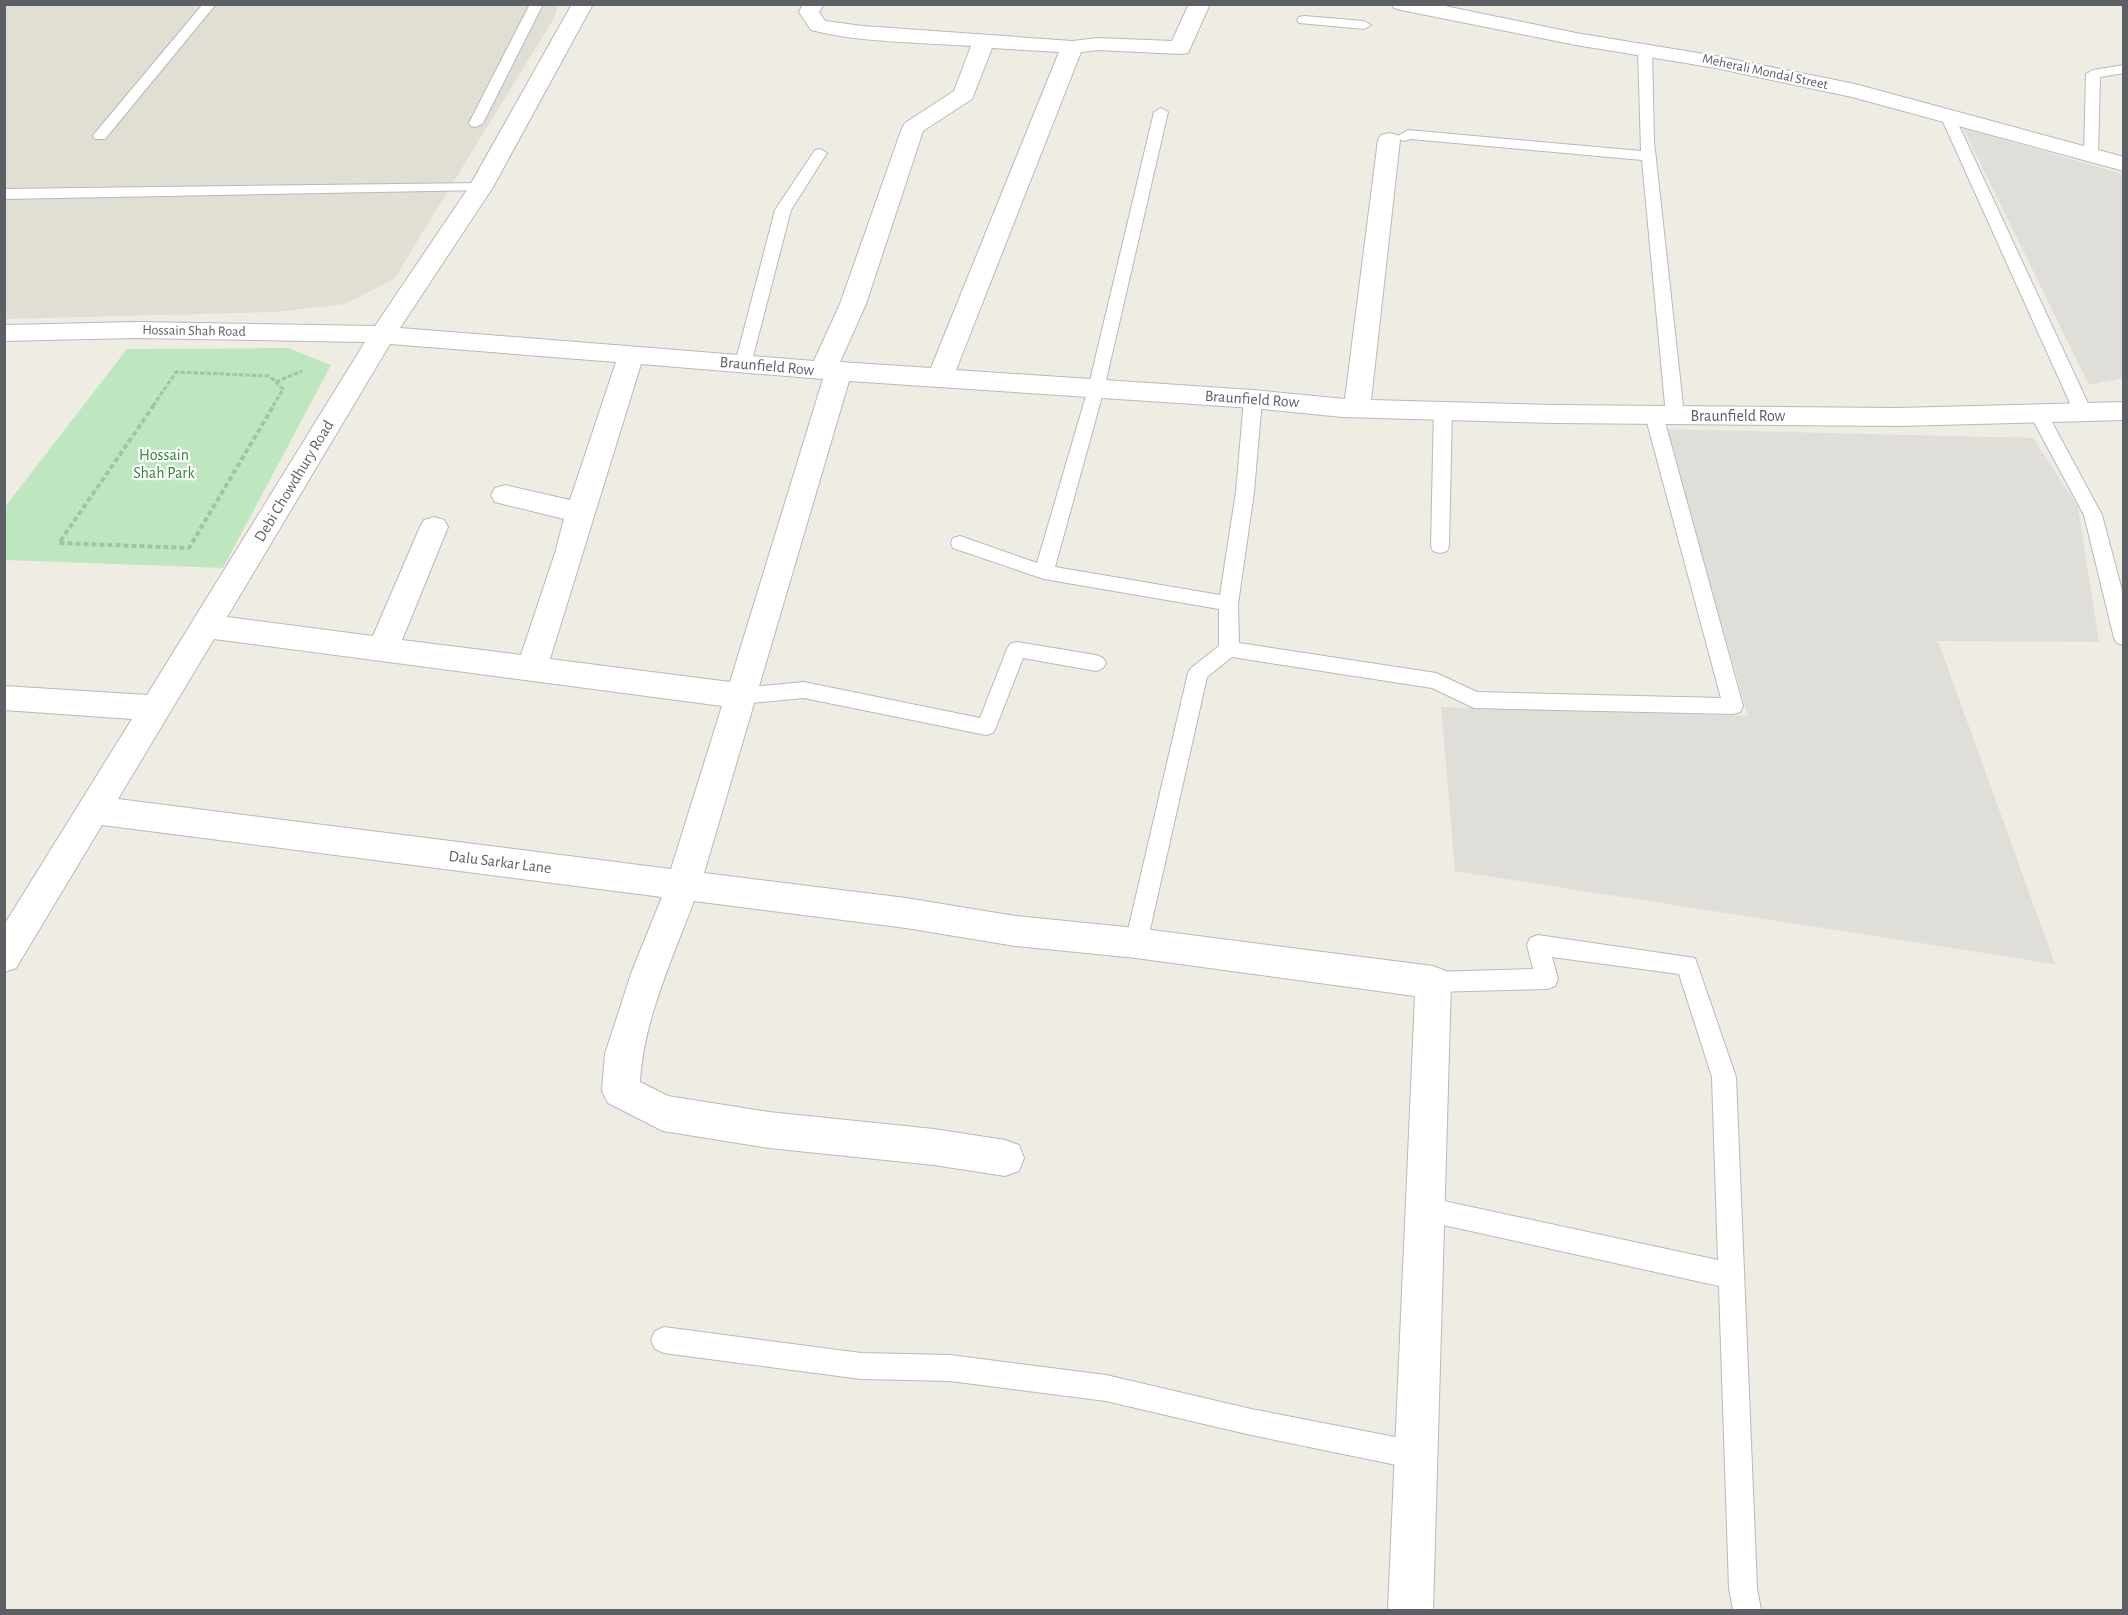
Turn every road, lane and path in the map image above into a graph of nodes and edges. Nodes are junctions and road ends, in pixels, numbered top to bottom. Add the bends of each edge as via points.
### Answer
1 (210, 4) edge
2 (537, 4) edge
3 (583, 4) edge
4 (814, 4) edge
5 (1200, 4) edge
6 (1310, 4) edge
7 (1401, 4) edge
8 (1364, 25) dead end
9 (984, 40) junction
10 (1071, 47) junction
11 (1645, 49) junction
12 (2124, 69) edge
13 (1161, 112) dead end
14 (1947, 116) junction
15 (476, 123) dead end
16 (100, 136) dead end
17 (1396, 139) joint
18 (820, 153) dead end
19 (2091, 155) junction
20 (1650, 156) junction
21 (2124, 164) edge
22 (481, 187) junction
23 (4, 194) edge
24 (4, 333) edge
25 (382, 336) junction
26 (631, 355) junction
27 (743, 364) junction
28 (308, 368) dead end
29 (831, 370) junction
30 (940, 378) junction
31 (276, 382) junction
32 (1096, 389) junction
33 (1253, 399) junction
34 (1357, 408) junction
35 (1443, 410) junction
36 (2124, 411) edge
37 (2083, 412) junction
38 (2038, 413) junction
39 (1664, 415) junction
40 (505, 495) dead end
41 (580, 512) junction
42 (434, 527) dead end
43 (960, 543) dead end
44 (1440, 546) dead end
45 (1044, 572) junction
46 (1228, 604) junction
47 (206, 626) junction
48 (2124, 638) edge
49 (383, 649) junction
50 (1229, 649) junction
51 (1096, 663) dead end
52 (532, 668) junction
53 (741, 696) junction
54 (4, 698) edge
55 (157, 708) junction
56 (94, 810) junction
57 (683, 886) junction
58 (1136, 943) junction
59 (4, 957) edge
60 (1433, 982) junction
61 (1005, 1158) dead end
62 (1425, 1209) junction
63 (1732, 1276) junction
64 (664, 1340) dead end
65 (1416, 1455) junction
66 (1411, 1611) edge
67 (1746, 1611) edge

1 - 16 lane
2 - 15 lane
3 - 22 street, Debi Chowdhury Road
4 - 9 street via 809,12 818,26
5 - 10 street via 1180,48 1098,44
6 - 8 lane via 1302,26
7 - 11 street, Meherali Mondal Street
9 - 10 street
9 - 29 street via 964,94 913,128
10 - 30 street
11 - 14 street, Meherali Mondal Street via 1855,91
11 - 20 lane
12 - 19 lane via 2093,74
13 - 32 lane
14 - 19 street, Meherali Mondal Street
14 - 37 lane
17 - 20 lane via 1408,134
17 - 34 street
18 - 27 lane via 783,210
19 - 21 street, Meherali Mondal Street
20 - 39 lane
22 - 23 lane
22 - 25 street, Debi Chowdhury Road
24 - 25 street, Hossain Shah Road via 136,330
25 - 26 street, Braunfield Row
25 - 47 street, Debi Chowdhury Road
26 - 27 street, Braunfield Row
26 - 41 street
27 - 29 street, Braunfield Row
28 - 31 path
29 - 30 street, Braunfield Row
29 - 53 street
30 - 32 street, Braunfield Row
31 - 31 path via 269,376 176,372 58,543 189,548 283,389
32 - 33 street, Braunfield Row
32 - 45 lane
33 - 34 street, Braunfield Row
33 - 46 lane via 1245,492
34 - 35 street, Braunfield Row
35 - 39 street, Braunfield Row
35 - 44 lane
36 - 37 street, Braunfield Row
37 - 38 street, Braunfield Row
38 - 39 street, Braunfield Row via 1898,417
38 - 48 lane via 2093,515
39 - 50 lane via 1733,706 1474,700 1436,681
40 - 41 street
41 - 52 street
42 - 49 street
43 - 45 lane
45 - 46 lane
46 - 50 lane
47 - 49 street
47 - 55 street, Debi Chowdhury Road
49 - 52 street
50 - 58 lane via 1198,673
51 - 53 lane via 1017,649 986,727 804,690
52 - 53 street
53 - 57 street
54 - 55 street
55 - 56 street, Debi Chowdhury Road
56 - 57 street, Dalu Sarkar Lane
56 - 59 street, Debi Chowdhury Road
57 - 58 street, Dalu Sarkar Lane via 906,913 1015,932
57 - 61 street via 623,1054 621,1091 663,1113 769,1130
58 - 60 street, Dalu Sarkar Lane
60 - 62 street
60 - 63 lane via 1547,979 1538,945 1687,965 1724,1077
62 - 63 lane
62 - 65 street
63 - 67 lane
64 - 65 lane via 861,1366 950,1368 1106,1388
65 - 66 street

